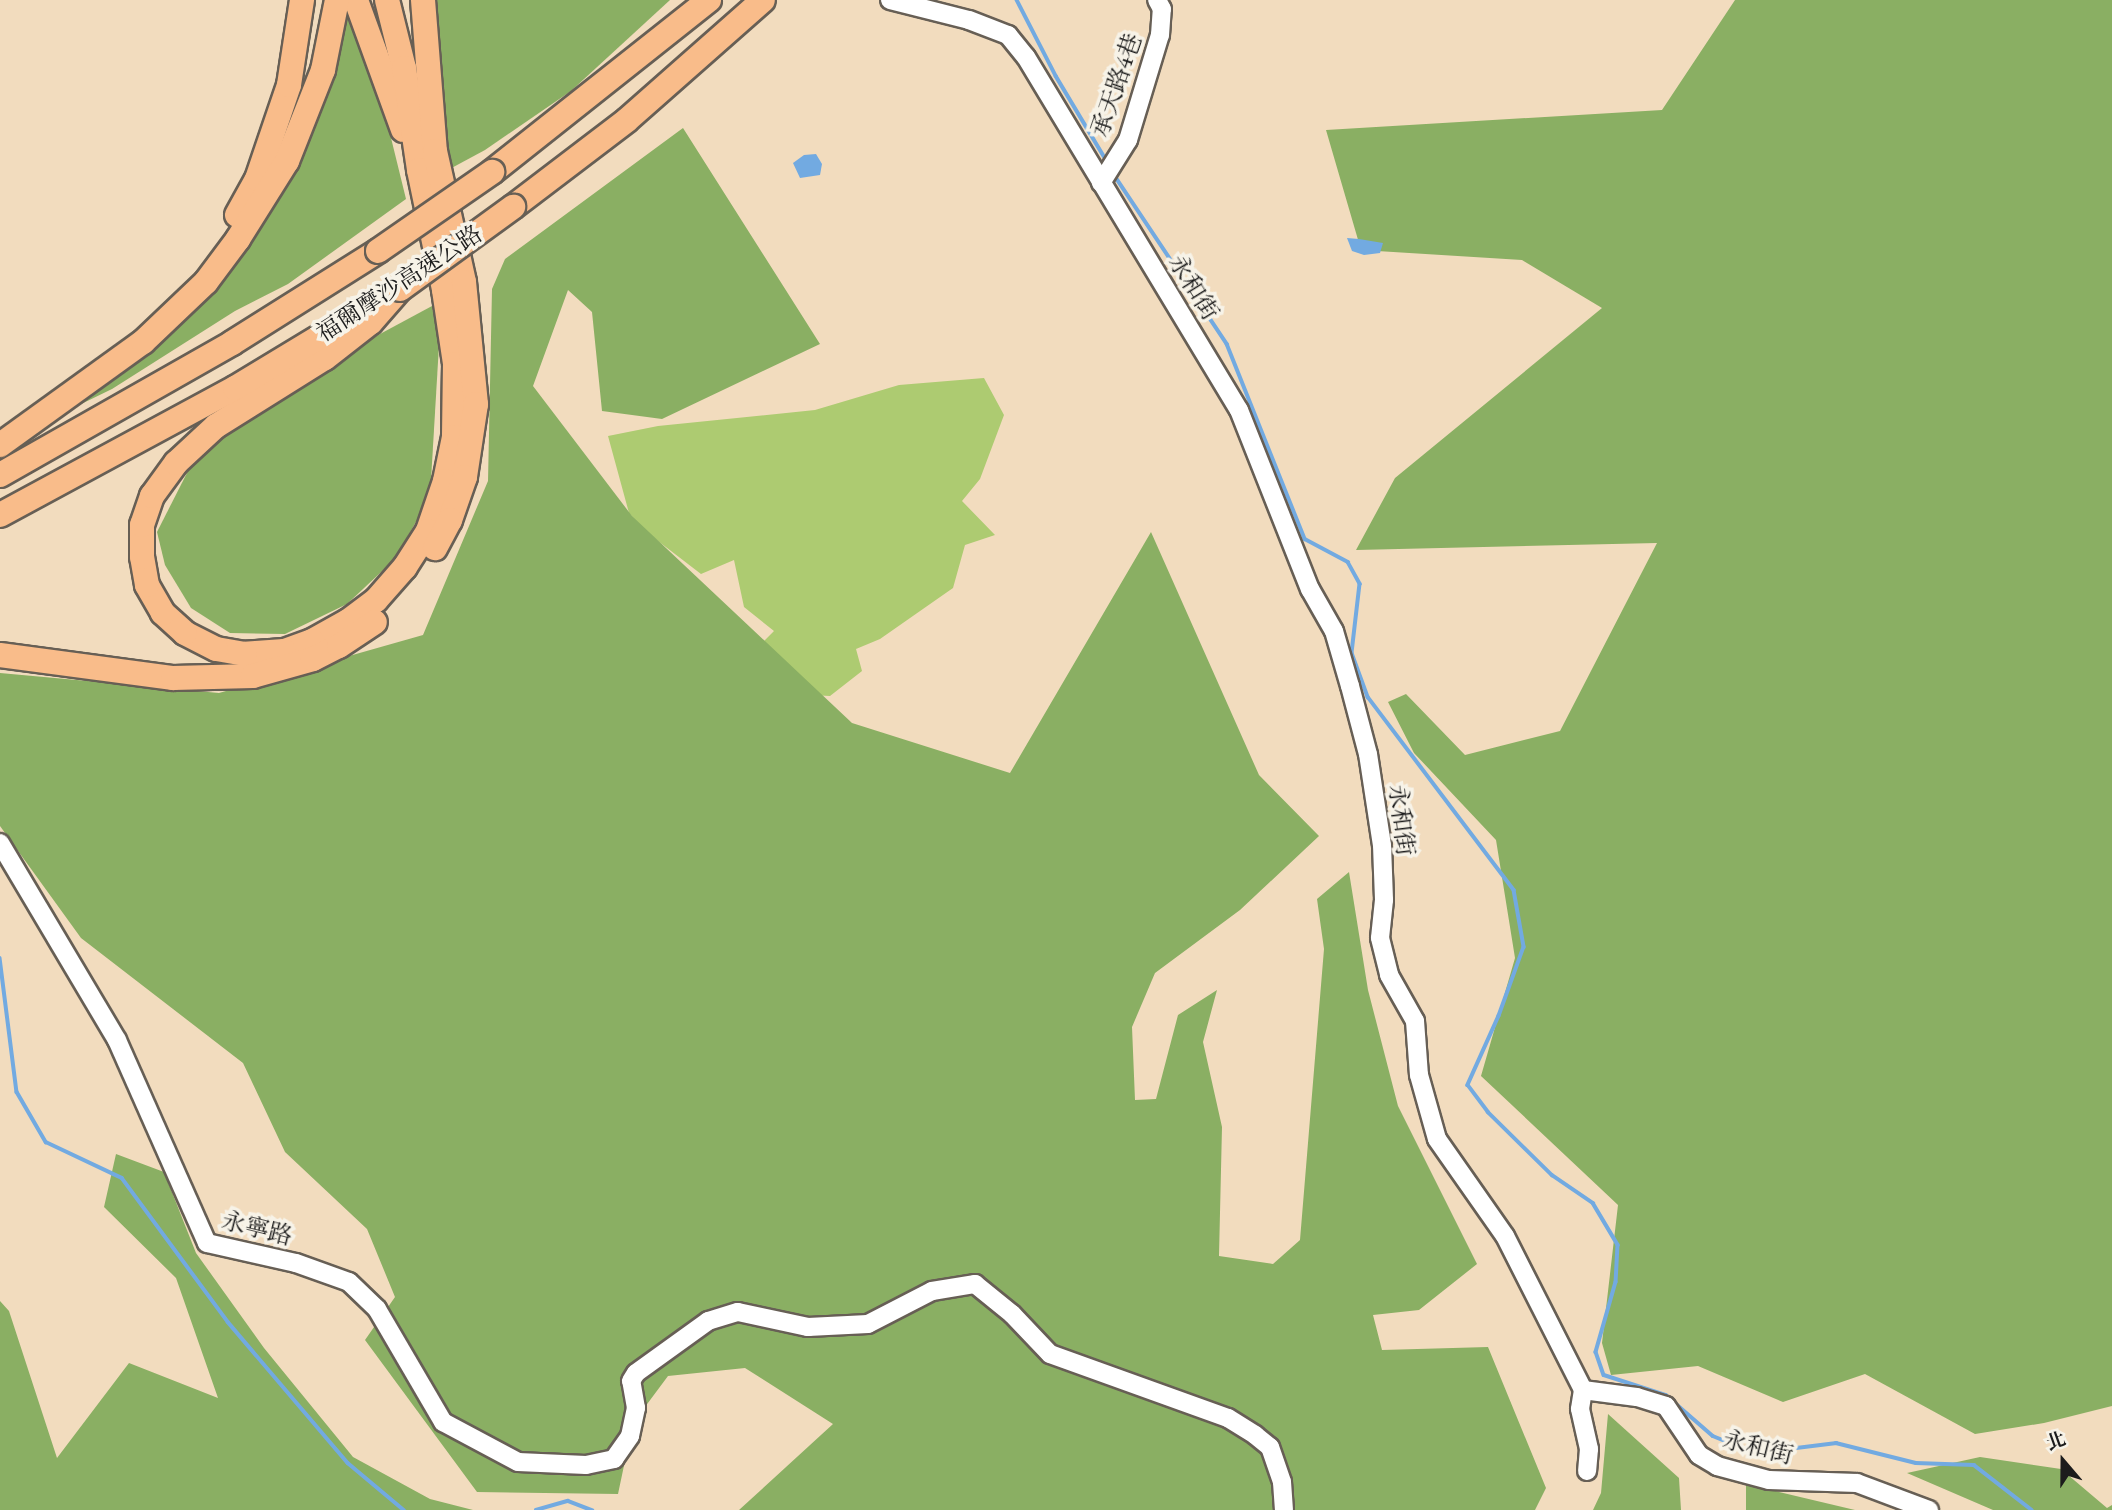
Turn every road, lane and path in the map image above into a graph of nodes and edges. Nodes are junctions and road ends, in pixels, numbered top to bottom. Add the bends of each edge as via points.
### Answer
1 (302, 0) edge
2 (337, 0) edge
3 (356, 0) edge
4 (387, 0) edge
5 (397, 0) edge
6 (423, 0) edge
7 (709, 0) edge
8 (763, 0) edge
9 (890, 0) edge
10 (1157, 0) edge
11 (435, 151) junction
12 (419, 170) junction
13 (1107, 173) junction
14 (400, 289) junction
15 (115, 361) junction
16 (0, 445) edge
17 (0, 475) edge
18 (0, 516) edge
19 (0, 655) edge
20 (0, 843) edge
21 (1583, 1390) junction
22 (1587, 1471) dead end
23 (1284, 1510) edge
24 (1929, 1510) edge

1 - 15 highway via 289,85 257,179 223,240 185,289
2 - 15 highway via 323,70 287,161 206,282 174,316
3 - 12 highway
4 - 12 highway via 404,68
5 - 11 highway
6 - 11 highway
7 - 17 highway, 福爾摩沙高速公路, bridge via 492,172 377,251 220,349
8 - 14 highway, 福爾摩沙高速公路, bridge via 627,120
9 - 13 street, 永和街 via 1008,35
10 - 13 street, 承天路4巷 via 1162,9 1160,36 1128,140
11 - 19 highway via 464,282 476,404 465,477 450,520 423,570 384,615 362,632 313,659 253,676 173,678
12 - 14 highway via 456,364 454,437 428,531 376,600 312,641 284,650 245,654 216,649 185,634 163,613 147,585 142,525 152,496 176,463 216,426 325,358 371,322
13 - 21 street, 永和街 via 1239,410 1311,589 1334,631 1368,754 1382,845 1380,938 1389,975 1415,1021 1419,1075 1437,1139 1505,1236
14 - 18 highway, 福爾摩沙高速公路
15 - 16 highway
20 - 23 street, 永寧路 via 117,1040 207,1243 296,1263 349,1282 377,1309 443,1422 495,1451 518,1462 586,1465 614,1459 630,1436 636,1408 631,1381 636,1373 708,1321 738,1312 808,1327 868,1324 932,1291 975,1284 1050,1354 1228,1418 1255,1435 1269,1447 1282,1482
21 - 22 street via 1580,1409 1589,1449
21 - 24 street, 永和街 via 1665,1406 1699,1455 1717,1466 1769,1480 1857,1483

